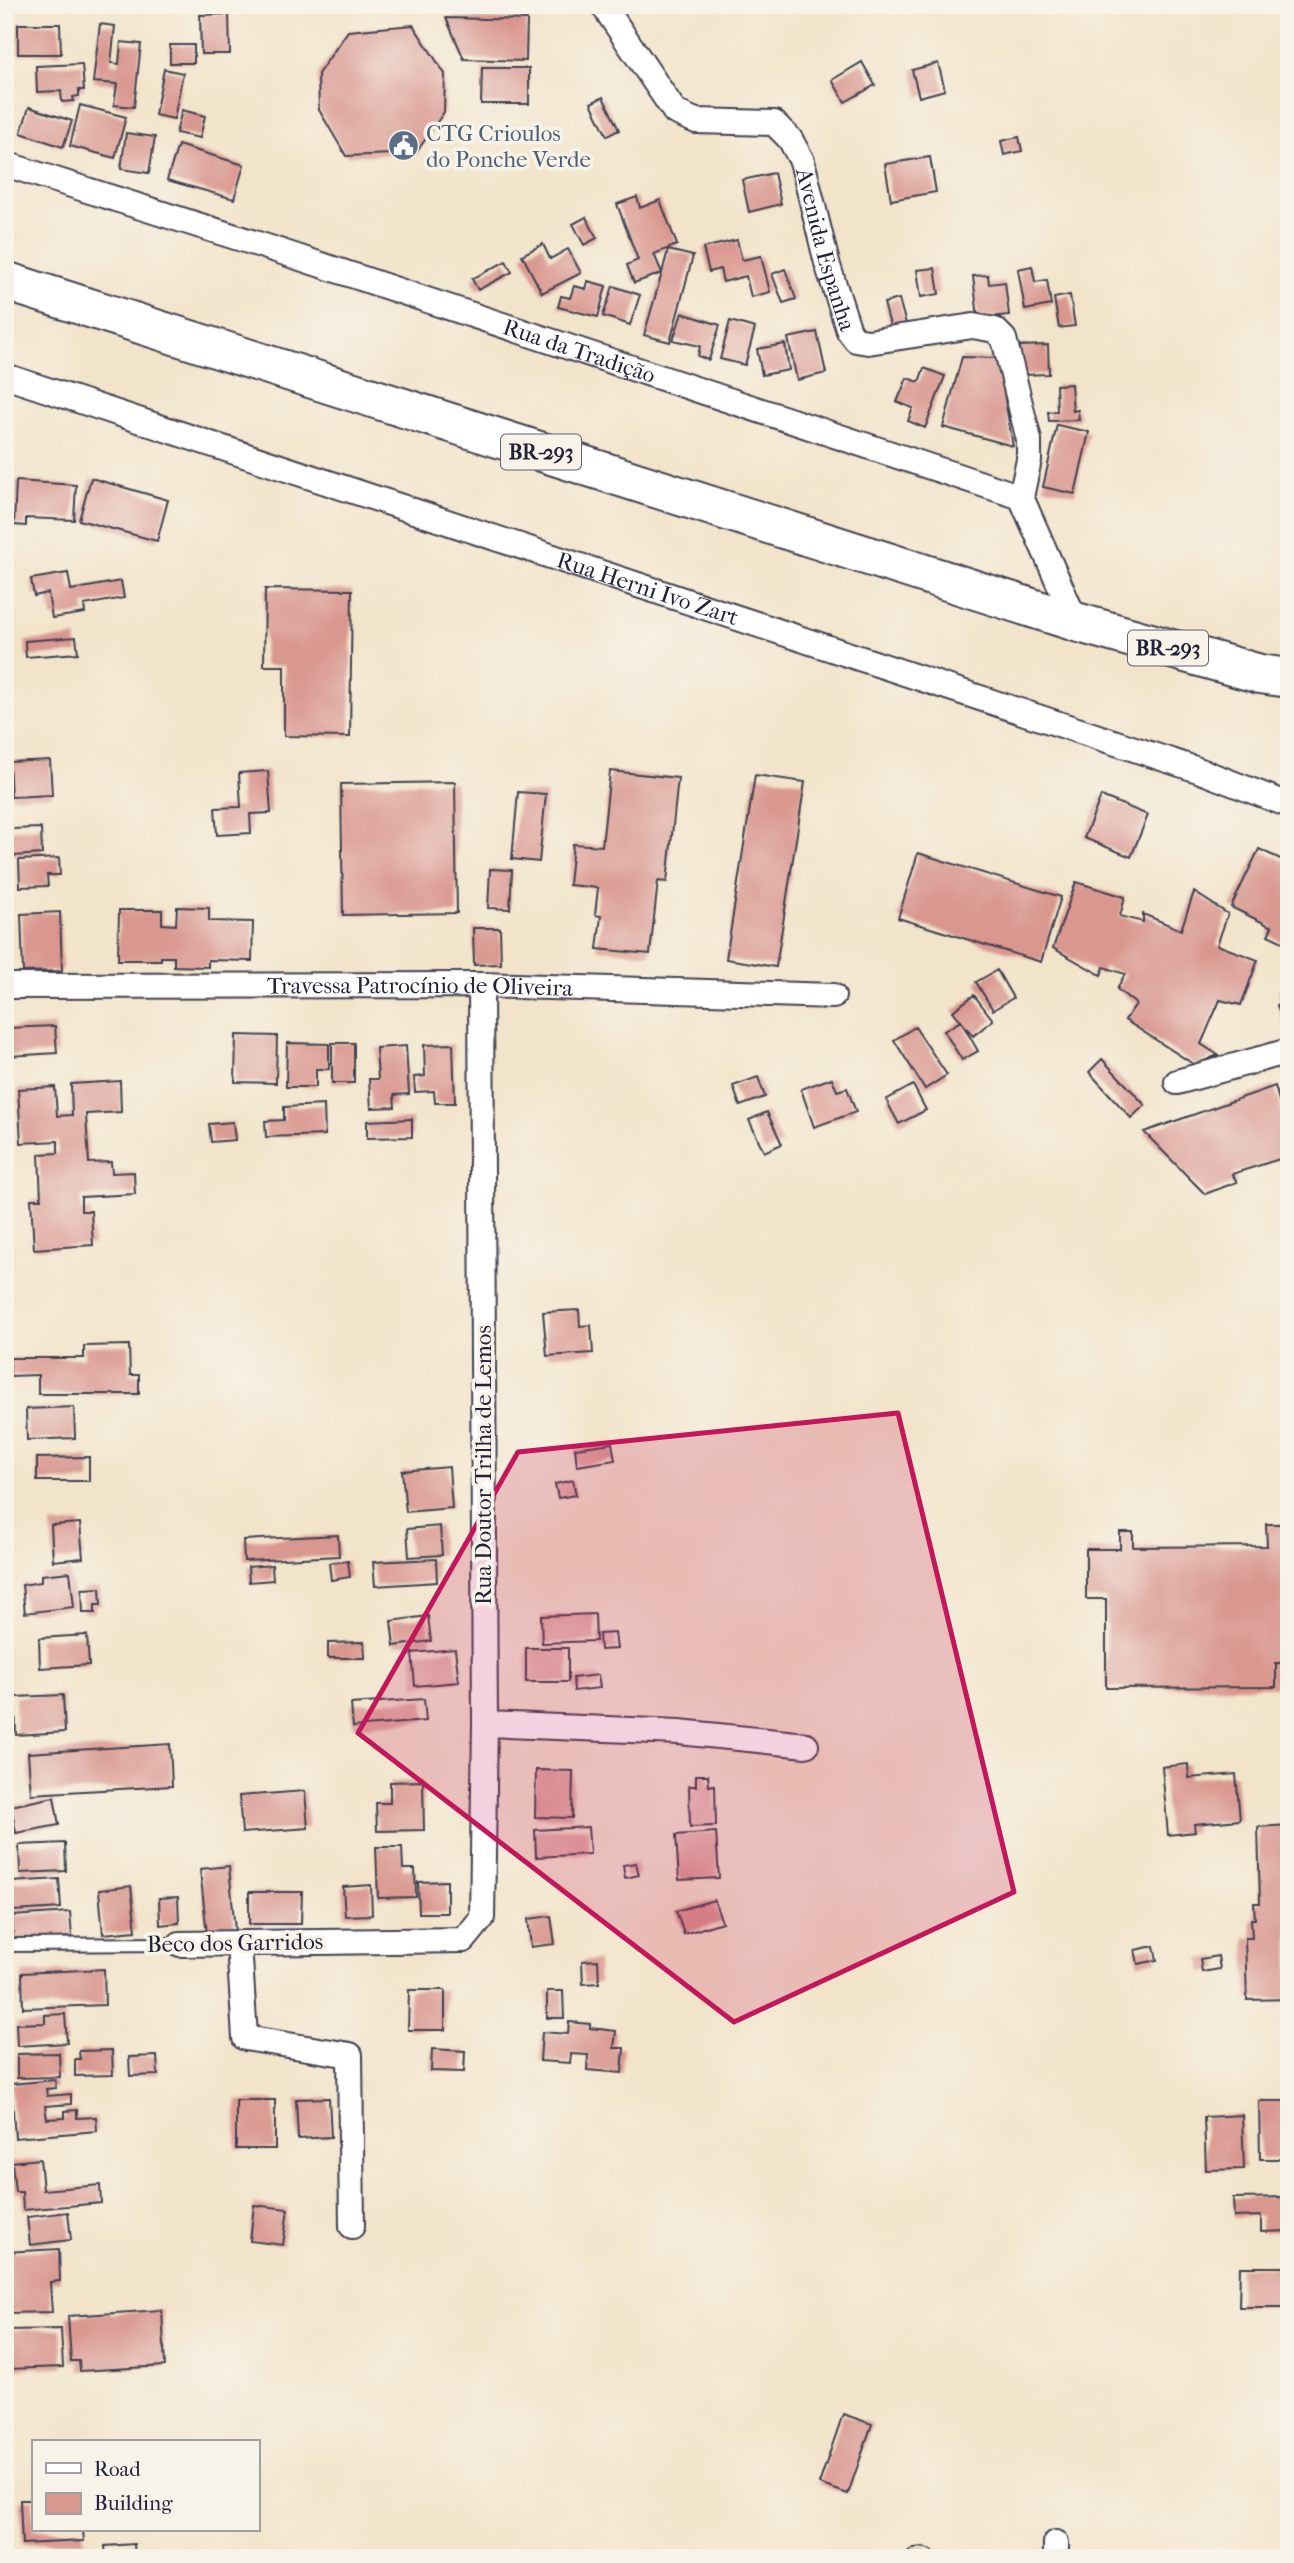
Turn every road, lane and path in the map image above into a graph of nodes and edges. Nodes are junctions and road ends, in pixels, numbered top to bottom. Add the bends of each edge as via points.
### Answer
1 (603, 5) edge
2 (5, 164) edge
3 (5, 281) edge
4 (5, 376) edge
5 (1021, 497) junction
6 (1076, 622) junction
7 (1279, 682) edge
8 (1289, 805) edge
9 (481, 985) junction
10 (5, 986) edge
11 (833, 996) dead end
12 (1289, 1051) edge
13 (1177, 1082) dead end
14 (485, 1724) junction
15 (806, 1745) dead end
16 (464, 1940) joint
17 (180, 1944) joint
18 (239, 1944) junction
19 (5, 1945) edge
20 (352, 2226) dead end

1 - 5 street, Avenida Espanha via 675,113 696,121 774,123 790,139 802,161 827,263 856,340 973,326 995,330 1004,339 1029,440
2 - 5 street, Rua da Tradição
3 - 6 highway, BR-293
4 - 8 street, Rua Herni Ivo Zart via 1198,770
5 - 6 street
6 - 7 highway, BR-293
9 - 10 street, Travessa Patrocínio de Oliveira
9 - 11 street, Travessa Patrocínio de Oliveira
9 - 14 street, Rua Doutor Trilha de Lemos
12 - 13 street
14 - 15 street via 679,1732
14 - 16 street, Rua Doutor Trilha de Lemos via 482,1918
16 - 18 street, Beco dos Garridos
17 - 18 street, Beco dos Garridos
17 - 19 lane, Beco dos Garridos
18 - 20 street via 244,2038 350,2054

